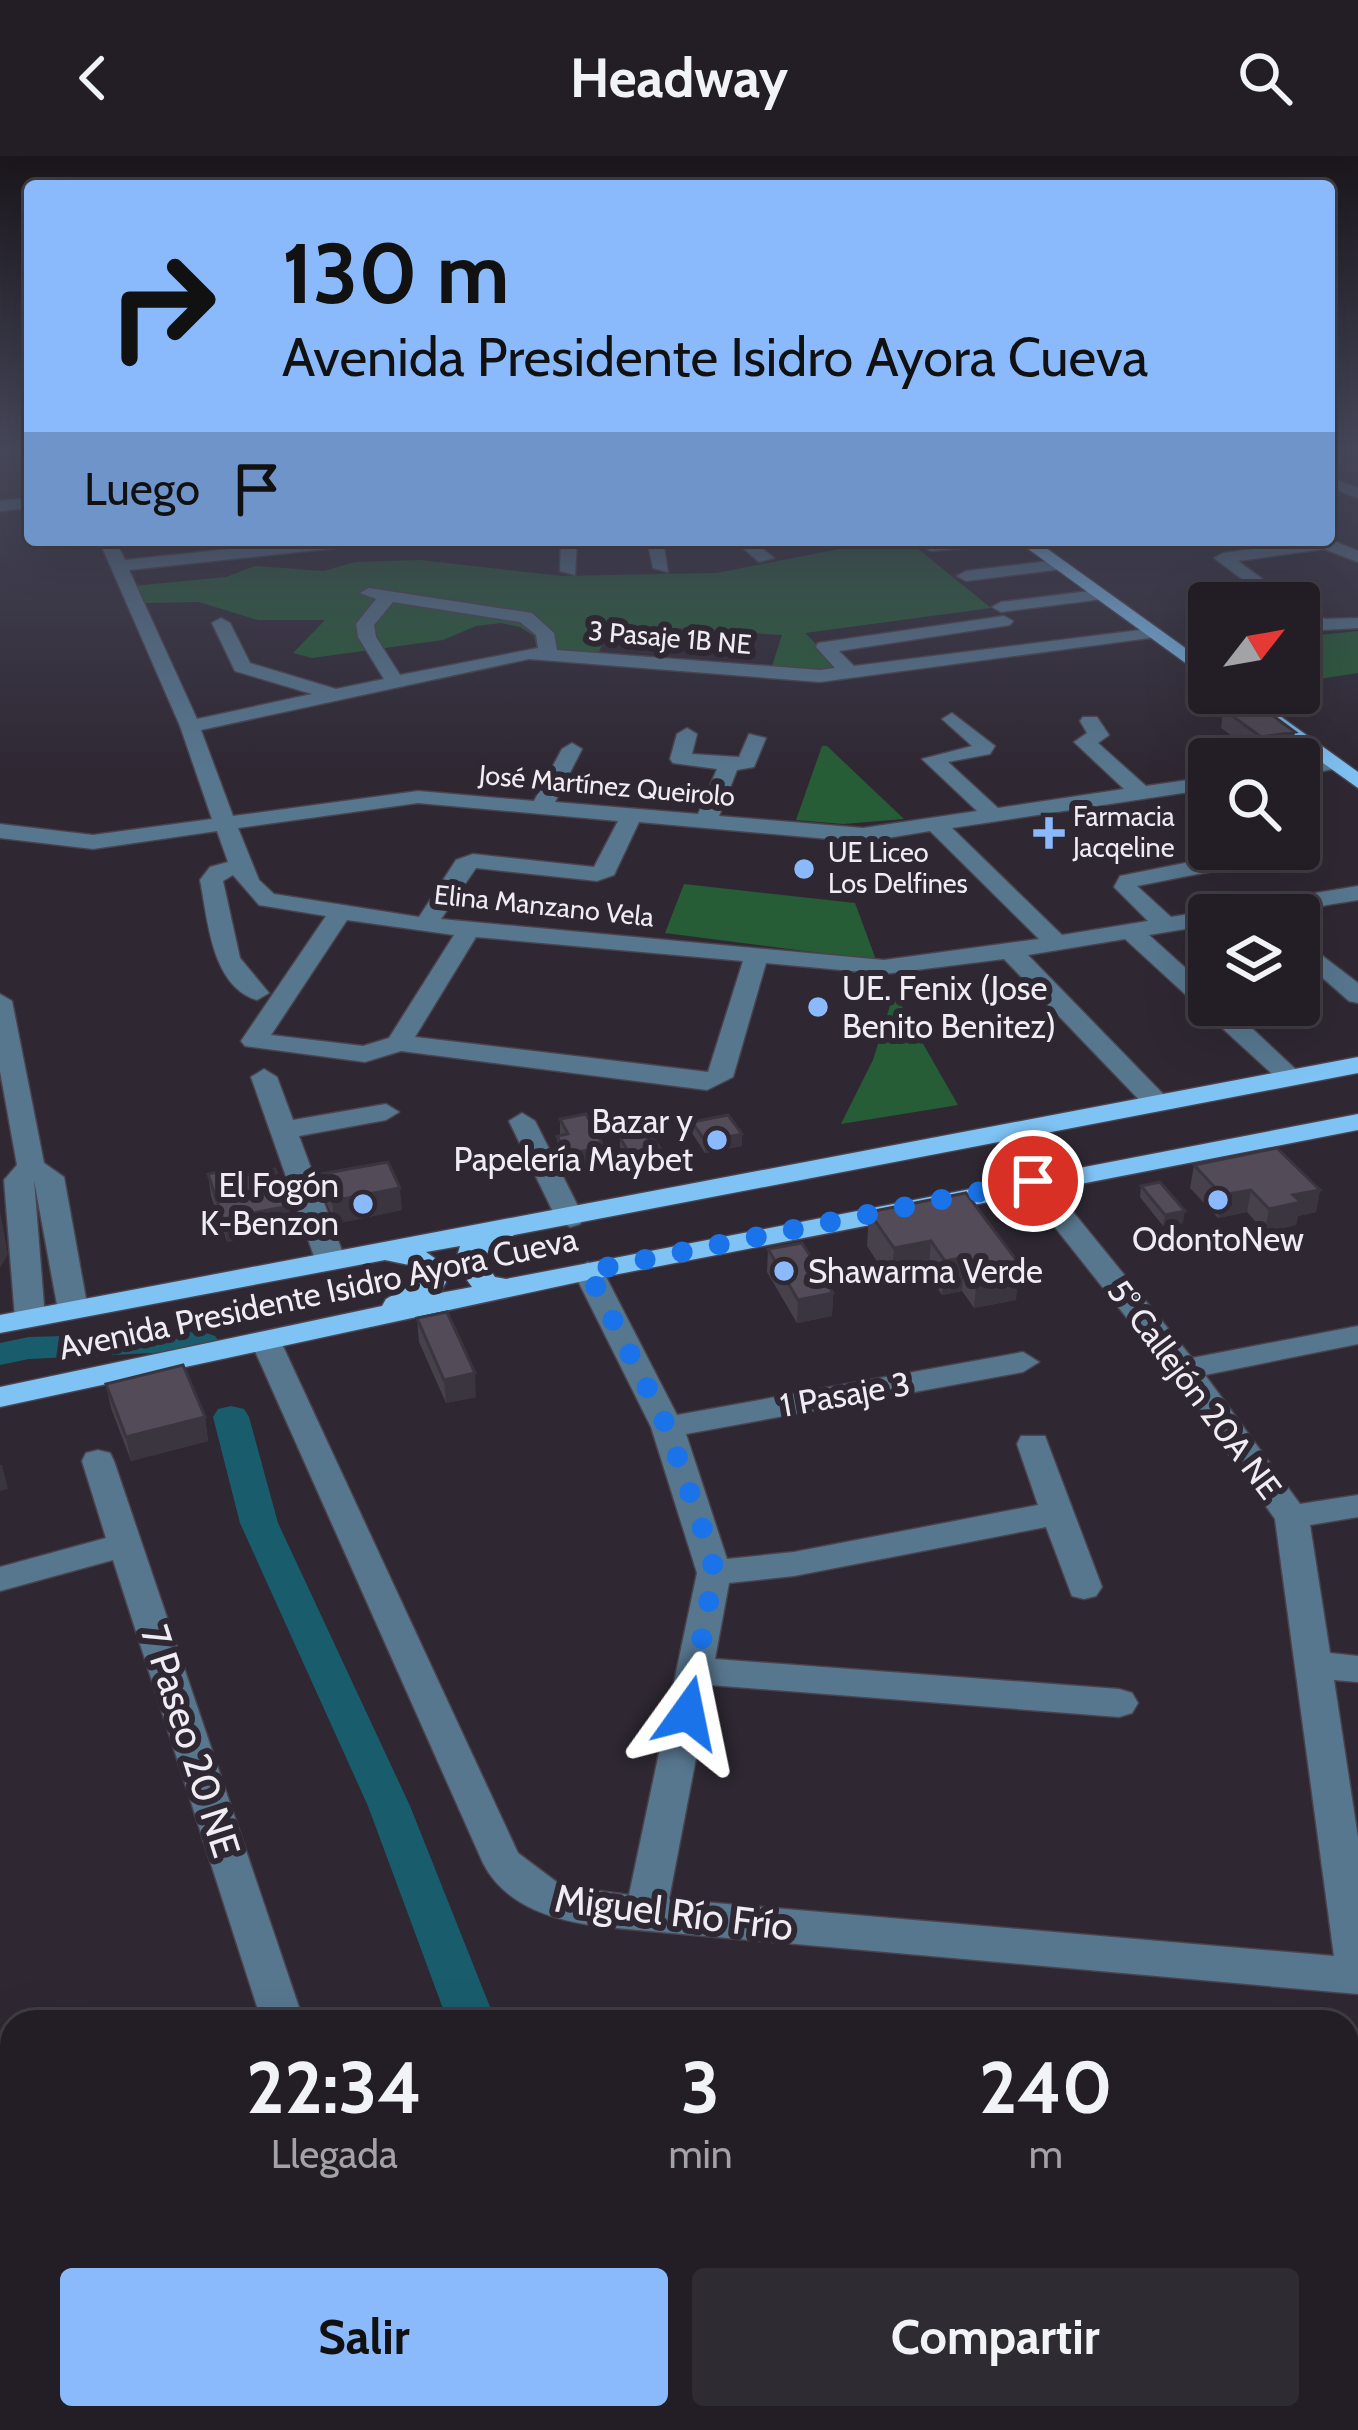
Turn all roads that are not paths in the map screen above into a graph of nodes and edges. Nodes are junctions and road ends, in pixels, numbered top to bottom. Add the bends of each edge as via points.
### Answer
1 (115, 558) edge
2 (193, 558) edge
3 (569, 558) edge
4 (660, 558) edge
5 (1048, 558) edge
6 (1077, 558) edge
7 (1222, 558) edge
8 (118, 566) junction
9 (1058, 566) junction
10 (662, 568) dead end
11 (569, 571) dead end
12 (966, 576) dead end
13 (1256, 582) edge
14 (1097, 595) junction
15 (1358, 622) edge
16 (221, 623) dead end
17 (1320, 624) edge
18 (1150, 632) junction
19 (1188, 637) edge
20 (548, 655) junction
21 (1188, 659) edge
22 (850, 672) junction
23 (396, 682) junction
24 (338, 695) junction
25 (1264, 714) edge
26 (1295, 714) edge
27 (952, 719) dead end
28 (1090, 721) dead end
29 (190, 727) junction
30 (687, 734) dead end
31 (756, 738) dead end
32 (572, 749) dead end
33 (1358, 760) edge
34 (729, 764) junction
35 (1333, 764) junction
36 (1320, 766) edge
37 (1358, 782) edge
38 (1188, 786) edge
39 (1142, 794) junction
40 (541, 808) junction
41 (631, 816) junction
42 (994, 816) junction
43 (706, 822) junction
44 (225, 823) junction
45 (936, 825) junction
46 (0, 831) edge
47 (240, 866) junction
48 (1188, 869) edge
49 (1358, 893) edge
50 (1320, 900) edge
51 (340, 913) junction
52 (1188, 921) edge
53 (426, 925) junction
54 (1166, 925) junction
55 (469, 928) junction
56 (1130, 931) junction
57 (1056, 944) junction
58 (1010, 951) junction
59 (757, 956) junction
60 (1320, 964) edge
61 (1188, 983) edge
62 (257, 993) dead end
63 (1358, 997) edge
64 (0, 1001) edge
65 (1235, 1026) edge
66 (399, 1043) junction
67 (1358, 1065) edge
68 (264, 1077) dead end
69 (1292, 1077) junction
70 (8, 1090) edge
71 (1157, 1103) junction
72 (386, 1112) dead end
73 (522, 1121) dead end
74 (1358, 1122) edge
75 (285, 1130) junction
76 (31, 1167) junction
77 (1033, 1181) junction
78 (570, 1218) junction
79 (517, 1227) junction
80 (376, 1251) junction
81 (330, 1259) junction
82 (588, 1271) junction
83 (509, 1289) junction
84 (73, 1310) junction
85 (15, 1321) edge
86 (317, 1331) junction
87 (1358, 1335) edge
88 (266, 1342) junction
89 (1023, 1362) dead end
90 (1184, 1369) junction
91 (0, 1397) edge
92 (667, 1427) junction
93 (1033, 1444) dead end
94 (98, 1461) dead end
95 (1358, 1506) edge
96 (1058, 1513) junction
97 (1292, 1517) junction
98 (127, 1544) junction
99 (714, 1573) junction
100 (0, 1579) edge
101 (1084, 1587) dead end
102 (1315, 1666) junction
103 (1358, 1669) edge
104 (698, 1671) junction
105 (1119, 1703) dead end
106 (646, 1914) junction
107 (1358, 1975) edge
108 (279, 2010) edge

1 - 8 street
2 - 8 street
3 - 11 street
4 - 10 street
5 - 9 main road
6 - 19 main road
7 - 13 street
8 - 29 street
9 - 12 street
9 - 14 main road
14 - 18 main road
14 - 22 street via 825,647
15 - 17 street
16 - 24 street via 242,667
18 - 21 main road
18 - 22 street, 3 Pasaje 1B NE
20 - 22 street, 3 Pasaje 1B NE via 809,676
20 - 23 street, 3 Pasaje 1B NE
20 - 23 street via 545,633 526,617 379,594 367,637
23 - 24 street, 3 Pasaje 1B NE
24 - 29 street, 3 Pasaje 1B NE
25 - 35 main road
26 - 33 main road
27 - 42 street via 983,750 932,759
28 - 39 street via 1099,735 1084,742
29 - 44 street
30 - 34 street via 680,759
31 - 34 street via 747,763
32 - 40 street
34 - 43 street
35 - 36 street
35 - 37 main road
38 - 39 street, José Martínez Queirolo
39 - 42 street, José Martínez Queirolo
40 - 41 street, José Martínez Queirolo
40 - 44 street, José Martínez Queirolo via 418,797
41 - 43 street, José Martínez Queirolo
41 - 53 street via 605,870 473,861
42 - 45 street, José Martínez Queirolo
43 - 45 street, José Martínez Queirolo via 852,835
44 - 46 street, José Martínez Queirolo via 84,842
44 - 47 street
45 - 57 street
47 - 51 street, Elina Manzano Vela via 267,900
47 - 62 street via 211,880 228,959
48 - 54 street via 1125,886
49 - 50 street
51 - 53 street, Elina Manzano Vela
51 - 66 street via 254,1041 365,1054
52 - 54 street, Elina Manzano Vela
53 - 55 street, Elina Manzano Vela
54 - 56 street, Elina Manzano Vela
55 - 59 street, Elina Manzano Vela
55 - 66 street
56 - 57 street, Elina Manzano Vela
56 - 61 street
57 - 58 street, Elina Manzano Vela
58 - 59 street, Elina Manzano Vela via 884,967
58 - 71 street
59 - 66 street via 715,1080
60 - 63 street
64 - 70 street
65 - 69 street
67 - 69 main road, Avenida Presidente Isidro Ayora Cueva
68 - 75 street
69 - 71 main road, Avenida Presidente Isidro Ayora Cueva
70 - 76 street
71 - 78 main road, Avenida Presidente Isidro Ayora Cueva
72 - 75 street
73 - 78 street
74 - 77 main road, Avenida Presidente Isidro Ayora Cueva
75 - 81 street
76 - 84 street via 50,1177
76 - 85 street via 17,1180
77 - 82 main road, Avenida Presidente Isidro Ayora Cueva
77 - 90 street, 5° Callejón 20A NE
78 - 79 main road, Avenida Presidente Isidro Ayora Cueva
79 - 80 main road, Avenida Presidente Isidro Ayora Cueva
79 - 83 main road via 469,1253 474,1275
80 - 81 main road, Avenida Presidente Isidro Ayora Cueva
80 - 86 main road via 421,1259 430,1269 427,1291
81 - 84 main road, Avenida Presidente Isidro Ayora Cueva
82 - 83 main road, Avenida Presidente Isidro Ayora Cueva
82 - 92 street
83 - 86 main road, Avenida Presidente Isidro Ayora Cueva
84 - 85 main road, Avenida Presidente Isidro Ayora Cueva
86 - 88 main road, Avenida Presidente Isidro Ayora Cueva
87 - 90 street
88 - 91 main road, Avenida Presidente Isidro Ayora Cueva
88 - 106 street, Miguel Río Frío via 503,1863 523,1889 553,1903
89 - 92 street, 1 Pasaje 3
90 - 97 street, 5° Callejón 20A NE
92 - 99 street
93 - 96 street
94 - 98 street, 7 Paseo 20 NE
95 - 97 street
96 - 99 street
96 - 101 street
97 - 102 street, 5° Callejón 20A NE
98 - 100 street
98 - 108 street, 7 Paseo 20 NE
99 - 104 street
102 - 103 street
102 - 107 street, 5° Callejón 20A NE
104 - 105 street
104 - 106 street
106 - 107 street, Miguel Río Frío

